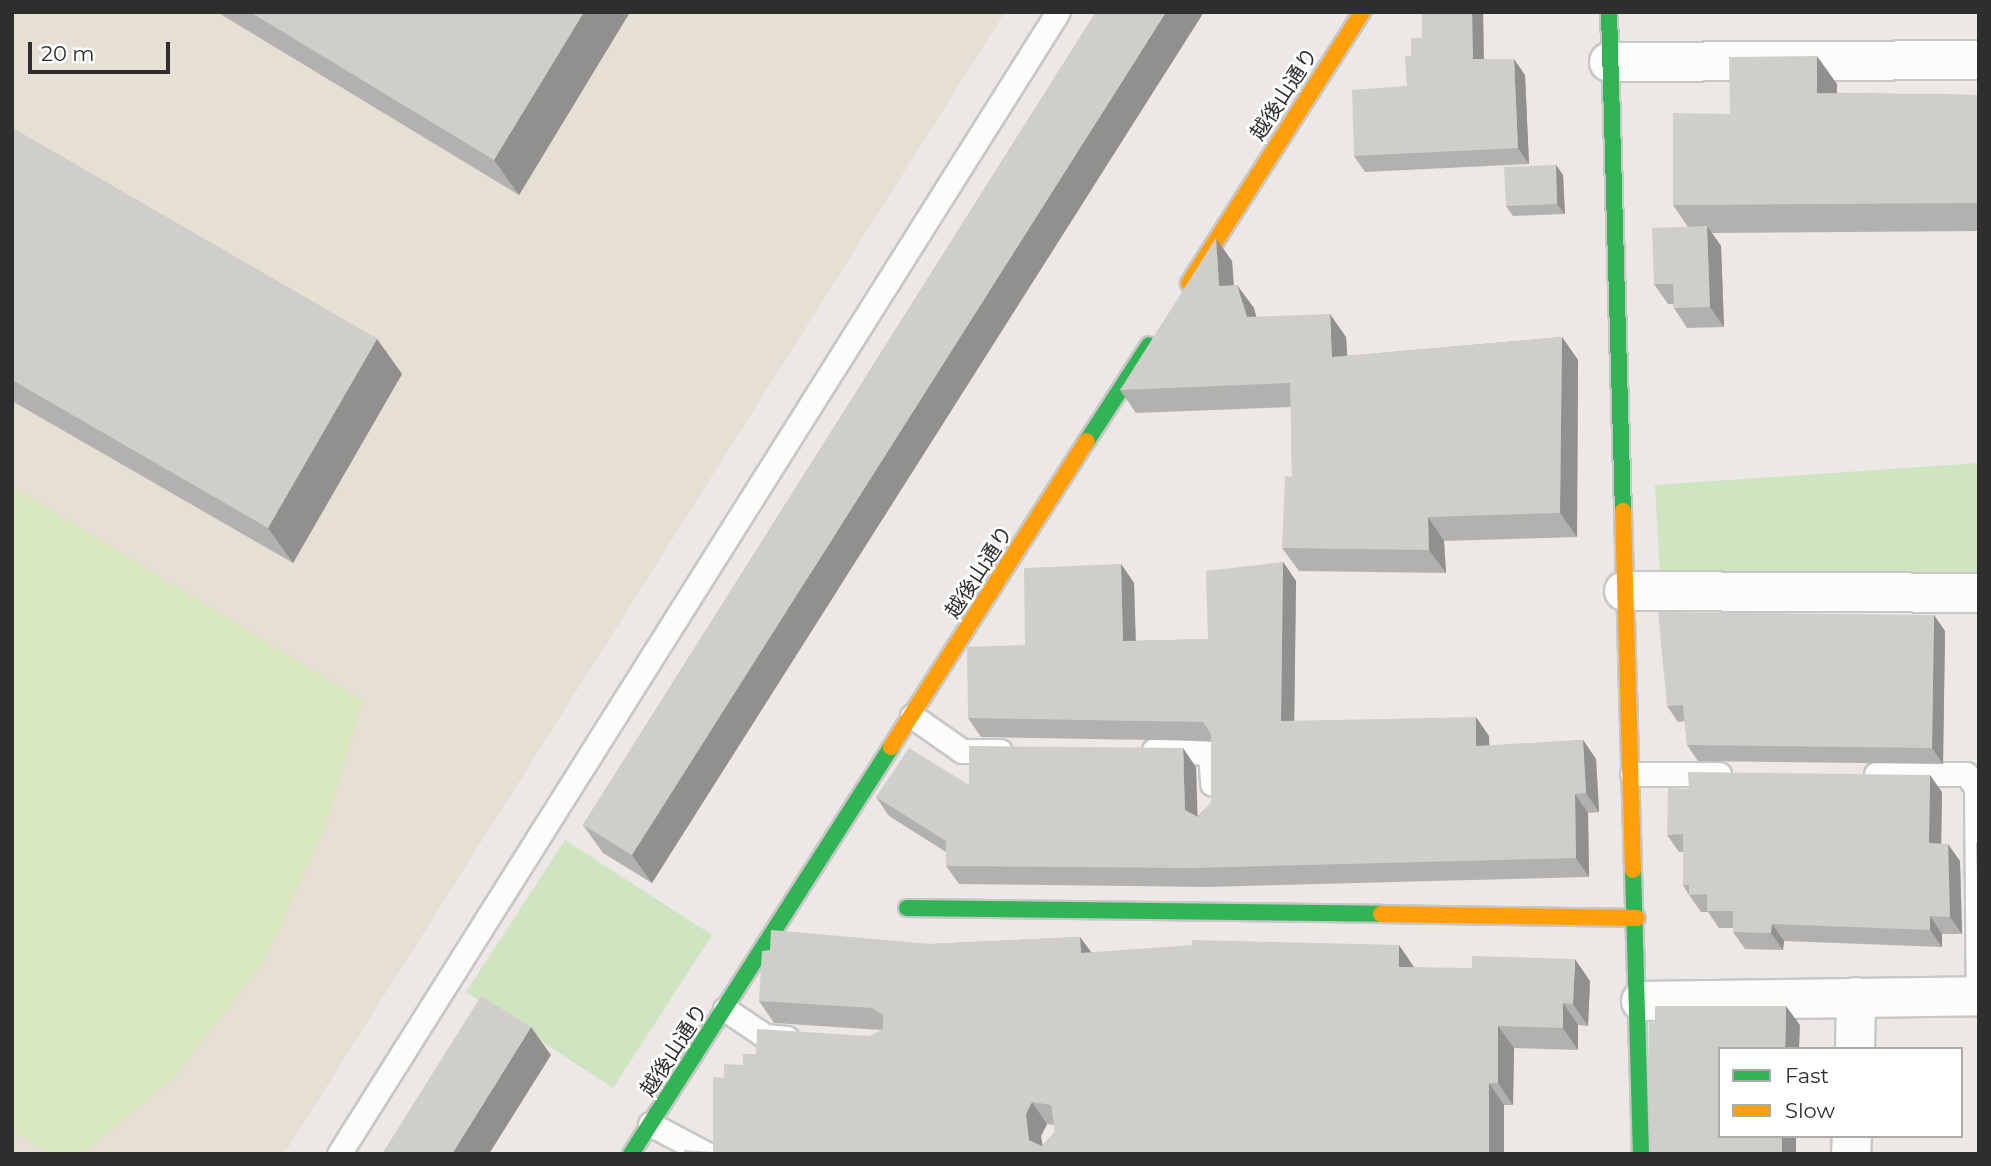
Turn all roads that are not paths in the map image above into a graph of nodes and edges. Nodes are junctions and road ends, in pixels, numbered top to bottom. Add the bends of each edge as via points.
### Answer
1 (1058, 12) edge
2 (1362, 12) edge
3 (1608, 12) edge
4 (1979, 60) edge
5 (1609, 62) junction
6 (1182, 294) edge
7 (1159, 329) edge
8 (1624, 591) junction
9 (1979, 593) edge
10 (912, 716) junction
11 (1135, 750) edge
12 (1028, 751) edge
13 (1632, 774) junction
14 (1743, 774) edge
15 (1854, 774) edge
16 (1211, 810) edge
17 (907, 908) dead end
18 (1637, 918) junction
19 (1979, 996) edge
20 (1856, 997) junction
21 (1641, 1001) junction
22 (725, 1009) junction
23 (806, 1039) edge
24 (1855, 1047) edge
25 (650, 1124) junction
26 (339, 1154) edge
27 (631, 1154) edge
28 (707, 1154) edge
29 (1641, 1154) edge

1 - 26 lane
2 - 6 street, 越後山通り
3 - 5 street
4 - 5 street
5 - 8 street
7 - 10 street, 越後山通り
8 - 9 street
8 - 13 street
10 - 12 lane via 962,751
10 - 22 street, 越後山通り
11 - 16 lane via 1210,753
13 - 14 lane
13 - 18 street
15 - 19 lane via 1972,778
17 - 18 street
18 - 21 street
19 - 20 street
20 - 21 street
20 - 24 street
21 - 29 street
22 - 23 lane via 765,1037
22 - 25 street, 越後山通り
25 - 27 street, 越後山通り
25 - 28 lane

